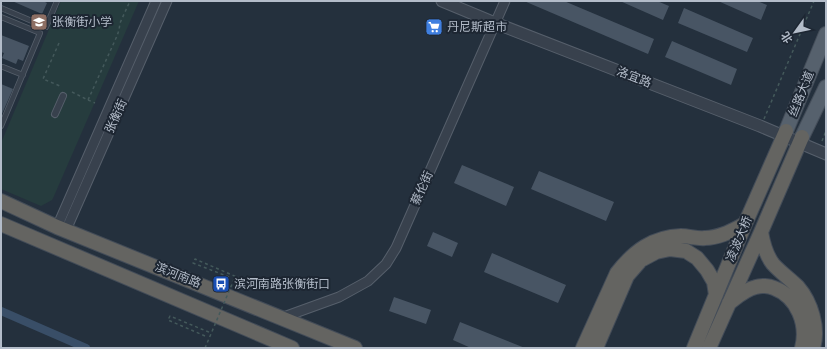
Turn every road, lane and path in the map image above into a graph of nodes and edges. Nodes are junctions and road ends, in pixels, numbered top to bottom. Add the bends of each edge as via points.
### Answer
1 (57, 1) edge
2 (130, 1) edge
3 (156, 1) edge
4 (167, 1) edge
5 (442, 1) edge
6 (456, 1) edge
7 (505, 1) edge
8 (814, 1) edge
9 (1, 8) edge
10 (1, 17) edge
11 (496, 21) junction
12 (826, 34) edge
13 (59, 43) dead end
14 (1, 67) edge
15 (23, 75) junction
16 (60, 86) dead end
17 (826, 87) edge
18 (72, 92) dead end
19 (63, 96) dead end
20 (88, 100) junction
21 (95, 103) dead end
22 (56, 114) dead end
23 (763, 121) junction
24 (1, 126) edge
25 (785, 134) junction
26 (800, 140) junction
27 (826, 148) edge
28 (826, 154) edge
29 (1, 202) edge
30 (1, 224) edge
31 (746, 224) junction
32 (61, 228) junction
33 (761, 232) junction
34 (235, 277) junction
35 (229, 278) dead end
36 (267, 290) dead end
37 (716, 295) junction
38 (729, 303) junction
39 (260, 309) junction
40 (281, 318) junction
41 (252, 331) junction
42 (211, 333) junction
43 (205, 336) dead end
44 (205, 348) edge
45 (292, 348) edge
46 (355, 348) edge
47 (583, 348) edge
48 (596, 348) edge
49 (694, 348) edge
50 (709, 348) edge
51 (802, 348) edge
52 (813, 348) edge

1 - 9 lane via 46,27
2 - 20 path
3 - 32 street, 张衡街
4 - 32 street, 张衡街
5 - 11 street, 洛宜路
6 - 11 street, 洛宜路
7 - 11 street, 蔡伦街
8 - 23 path
10 - 15 lane via 40,33
11 - 23 street, 洛宜路
11 - 25 street, 洛宜路
11 - 40 street, 蔡伦街 via 396,248 386,264 368,281 339,297
12 - 25 main road, 丝路大道
13 - 16 path via 43,79
14 - 15 lane
15 - 24 lane
17 - 26 main road, 丝路大道
18 - 20 path
19 - 22 street
20 - 21 path
23 - 25 street, 洛宜路
25 - 26 street, 洛宜路
25 - 31 highway, 凌波大桥
26 - 27 street, 洛宜路
26 - 28 street, 洛宜路
26 - 33 highway, 凌波大桥
29 - 32 highway, 滨河南路
30 - 41 highway, 滨河南路
31 - 37 highway, 凌波大桥
31 - 47 highway via 710,238 680,236 661,239 642,248 617,273
32 - 39 highway, 滨河南路
33 - 38 highway, 凌波大桥
33 - 52 highway via 763,245 773,263 798,288 806,300 814,324
34 - 35 path via 194,259 193,262
34 - 36 path
34 - 42 path, bridge
37 - 48 highway via 714,282 698,258 686,251 670,249 656,252 641,260 627,276
37 - 49 highway, 凌波大桥
38 - 50 highway, 凌波大桥
38 - 51 highway via 758,286 771,287 786,294 793,301 803,323
39 - 40 highway, 滨河南路
39 - 41 highway via 251,310 244,317 245,323
40 - 46 highway, 滨河南路
41 - 45 highway, 滨河南路
42 - 43 path via 170,316 168,320
42 - 44 path, bridge

